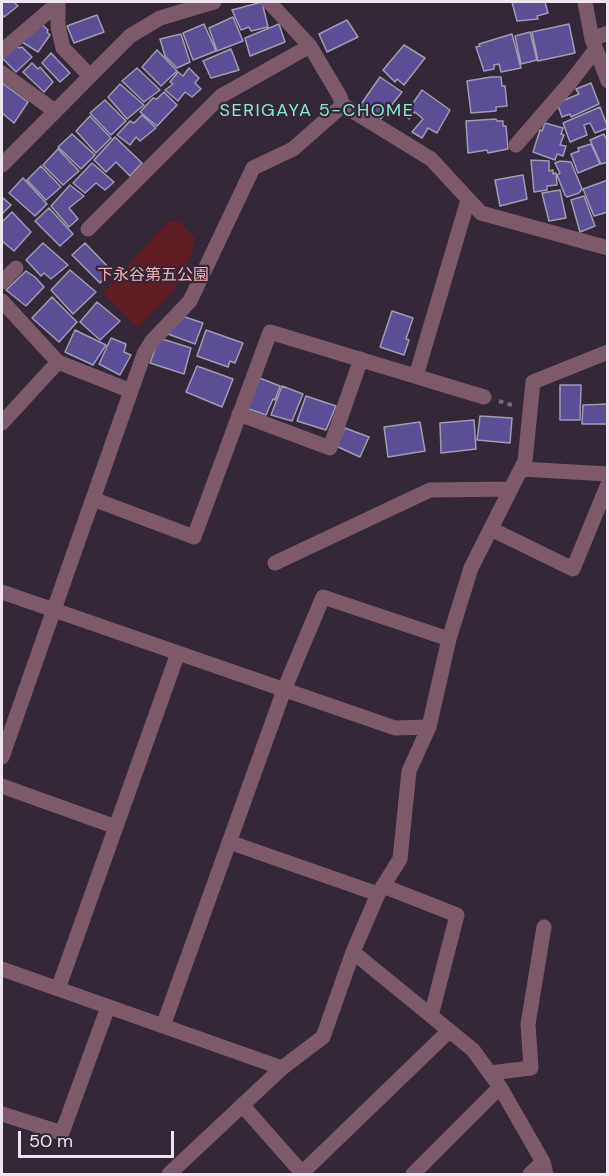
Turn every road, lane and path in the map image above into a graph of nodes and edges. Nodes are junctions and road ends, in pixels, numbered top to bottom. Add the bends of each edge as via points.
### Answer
1 (58, 2) edge
2 (214, 2) edge
3 (269, 2) edge
4 (585, 2) edge
5 (608, 33) edge
6 (594, 44) junction
7 (310, 46) junction
8 (2, 51) edge
9 (2, 72) edge
10 (90, 76) junction
11 (608, 81) edge
12 (343, 105) junction
13 (55, 111) junction
14 (516, 145) dead end
15 (2, 165) edge
16 (468, 200) junction
17 (88, 229) dead end
18 (608, 248) edge
19 (16, 268) dead end
20 (2, 282) edge
21 (2, 301) edge
22 (608, 352) edge
23 (361, 359) junction
24 (58, 362) junction
25 (416, 376) junction
26 (131, 392) junction
27 (484, 397) joint
28 (530, 410) junction
29 (239, 414) junction
30 (2, 423) edge
31 (521, 469) junction
32 (608, 474) edge
33 (608, 484) edge
34 (511, 489) junction
35 (93, 499) junction
36 (491, 529) junction
37 (275, 563) dead end
38 (2, 592) edge
39 (53, 610) junction
40 (448, 639) junction
41 (178, 653) junction
42 (284, 690) junction
43 (429, 727) junction
44 (2, 757) edge
45 (2, 786) edge
46 (116, 827) junction
47 (229, 842) junction
48 (381, 890) junction
49 (544, 927) dead end
50 (352, 952) junction
51 (2, 969) edge
52 (58, 989) junction
53 (108, 1007) junction
54 (431, 1016) junction
55 (163, 1026) junction
56 (449, 1031) junction
57 (282, 1068) junction
58 (490, 1073) junction
59 (500, 1087) junction
60 (243, 1106) junction
61 (2, 1114) edge
62 (544, 1168) edge
63 (169, 1174) edge
64 (302, 1174) edge
65 (413, 1174) edge
66 (530, 1174) edge

1 - 8 street
1 - 10 street via 63,48
2 - 10 street via 160,18 130,36
3 - 7 street
4 - 6 street
5 - 6 street
6 - 11 street
6 - 14 street via 569,84
7 - 12 street
7 - 17 street via 221,96
9 - 13 street
10 - 13 street
12 - 16 street via 431,159
12 - 26 street via 293,149 253,168 190,302 152,340
13 - 15 street
16 - 18 street via 482,213
16 - 25 street
19 - 20 street
21 - 24 street
22 - 28 street via 533,382
23 - 25 street
23 - 29 street via 270,332
23 - 29 street via 330,448
24 - 26 street
24 - 30 street
25 - 27 street
26 - 35 street
27 - 28 path
28 - 31 street
29 - 35 street via 194,537
31 - 32 street
31 - 34 street
33 - 36 street via 573,569
34 - 36 street
34 - 37 street via 430,489
35 - 39 street
36 - 40 street via 471,568
38 - 39 street
39 - 41 street
39 - 44 street
40 - 42 street via 322,597
40 - 43 street
41 - 42 street
41 - 46 street
42 - 43 street via 395,728
42 - 47 street
43 - 48 street via 409,771 400,859
45 - 46 street
46 - 52 street
47 - 48 street
47 - 55 street
48 - 50 street
48 - 54 street via 457,915
49 - 58 street via 528,1024 531,1068
50 - 54 street
50 - 57 street via 323,1037
51 - 52 street
52 - 53 street
53 - 55 street
53 - 61 street via 62,1133
54 - 56 street
55 - 57 street
56 - 58 street via 473,1050
56 - 64 street
57 - 60 street
58 - 59 street
59 - 62 street
59 - 65 street
60 - 63 street
60 - 64 street
62 - 66 street

